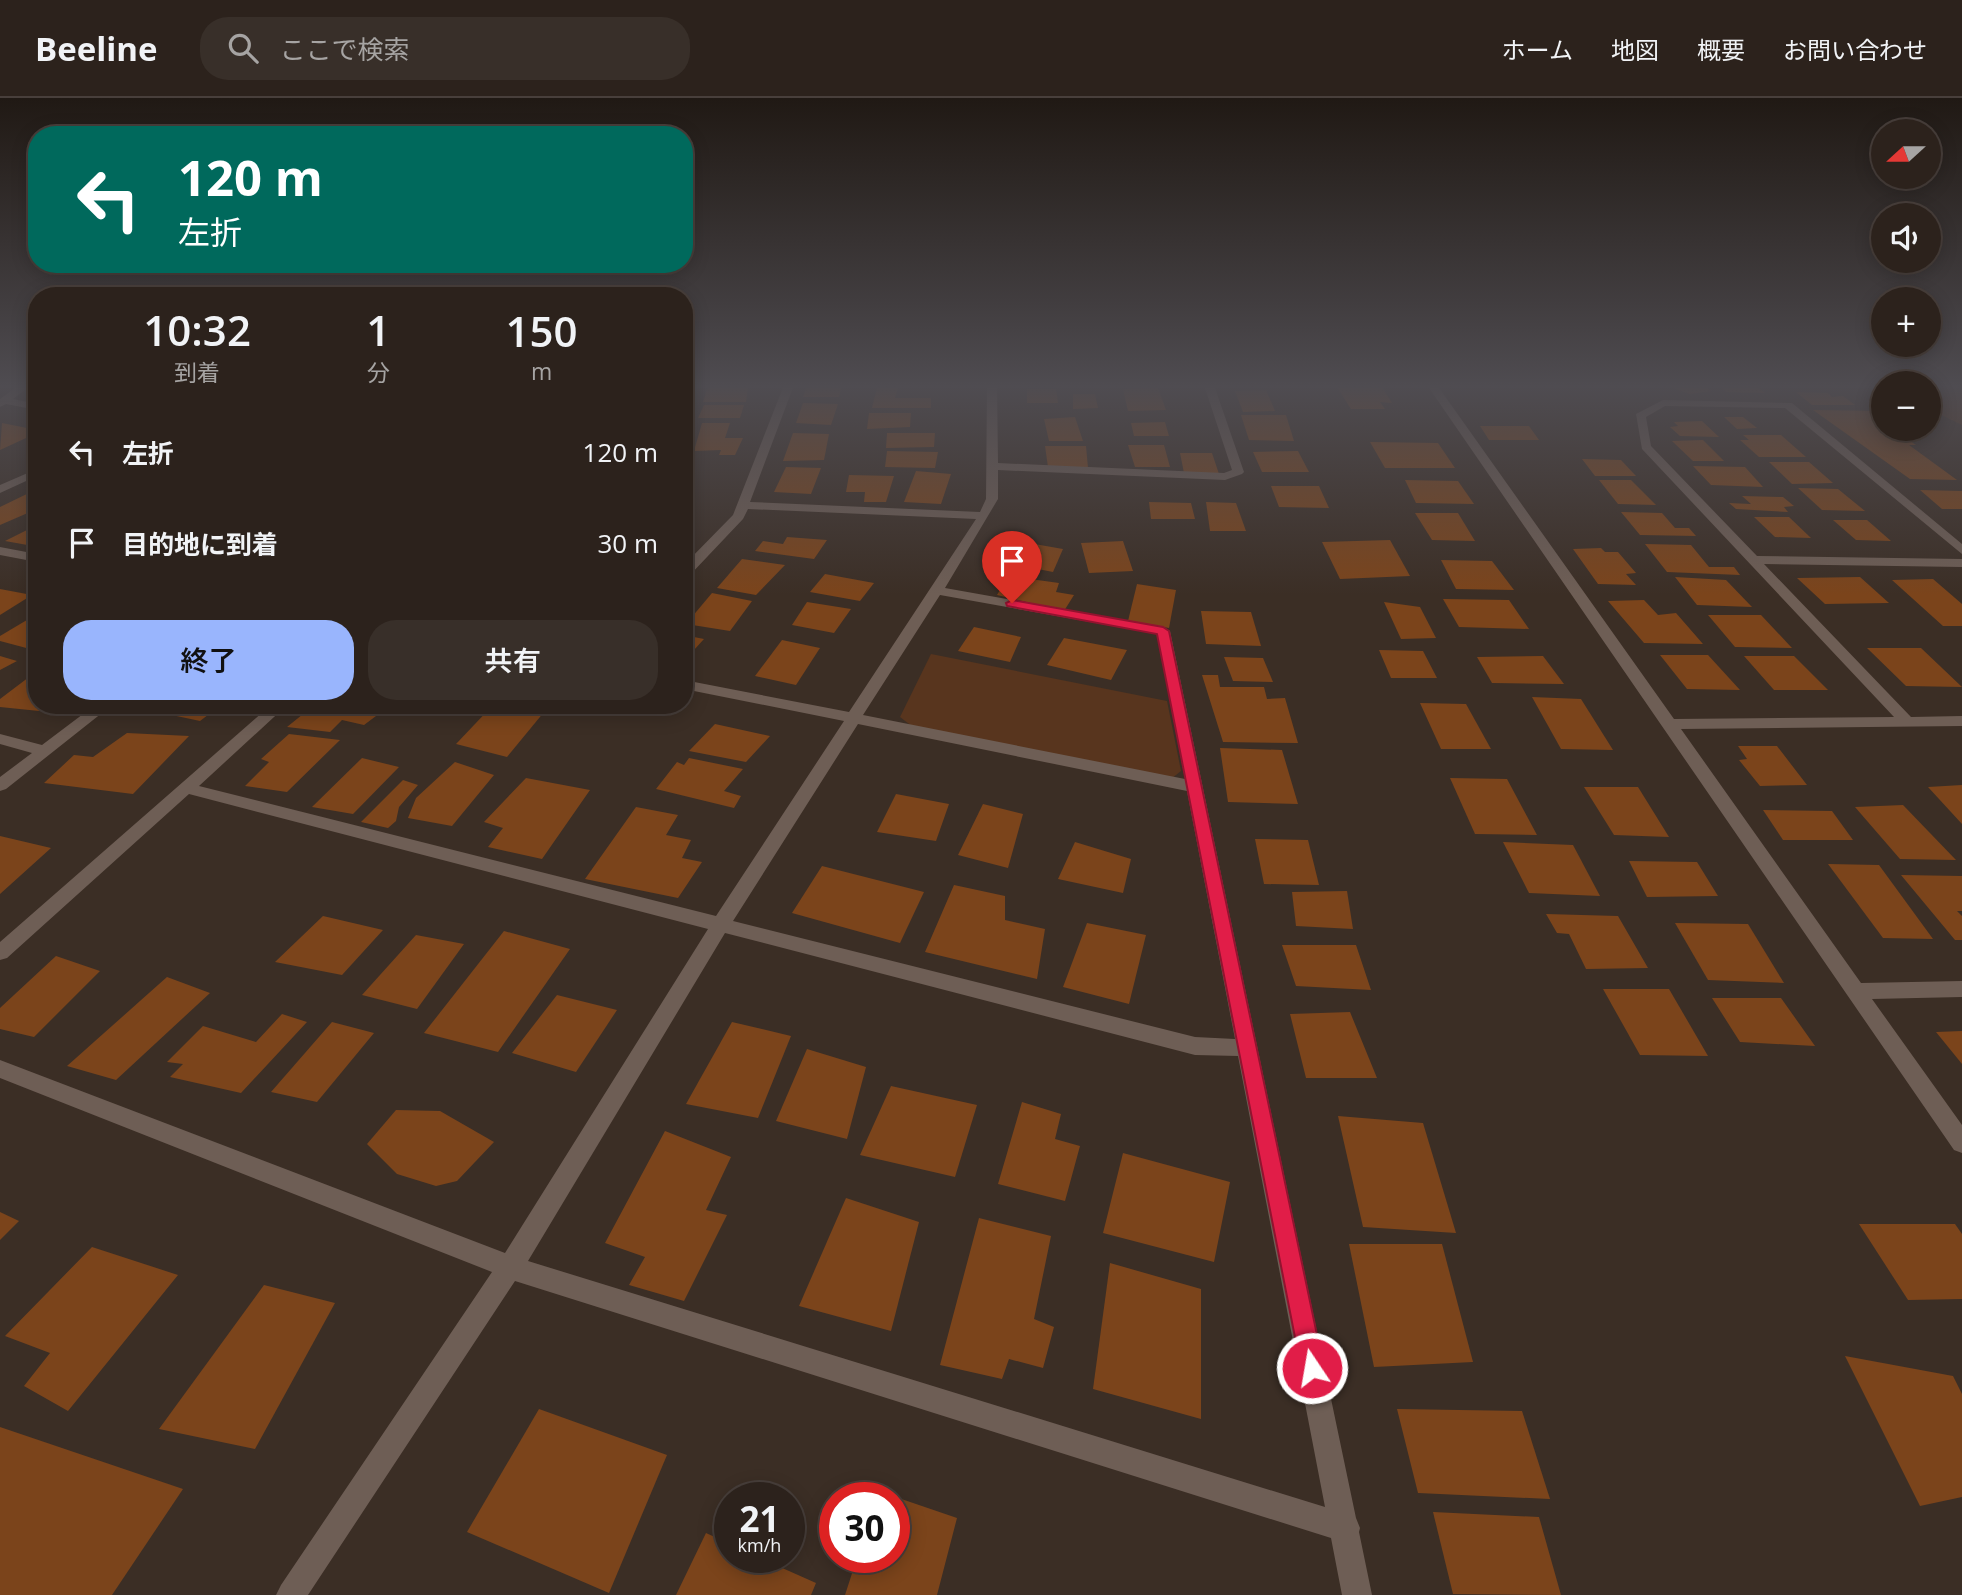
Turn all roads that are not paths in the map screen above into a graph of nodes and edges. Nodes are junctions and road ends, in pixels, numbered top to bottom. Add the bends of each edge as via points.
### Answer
1 (763, 455) edge
2 (993, 455) edge
3 (1232, 455) edge
4 (1481, 455) edge
5 (1653, 455) edge
6 (1848, 455) edge
7 (993, 466) junction
8 (28, 476) edge
9 (0, 489) edge
10 (745, 505) junction
11 (984, 516) junction
12 (1962, 550) edge
13 (0, 551) edge
14 (28, 556) edge
15 (1752, 560) junction
16 (1962, 563) edge
17 (693, 564) edge
18 (936, 590) junction
19 (693, 686) edge
20 (93, 714) edge
21 (270, 714) edge
22 (852, 718) junction
23 (1907, 722) junction
24 (1962, 722) edge
25 (1668, 724) junction
26 (0, 740) edge
27 (45, 751) junction
28 (0, 785) edge
29 (1195, 787) junction
30 (186, 788) junction
31 (720, 925) junction
32 (0, 953) edge
33 (1962, 989) edge
34 (1854, 991) junction
35 (1246, 1048) junction
36 (0, 1069) edge
37 (1962, 1143) edge
38 (510, 1267) junction
39 (1346, 1528) junction
40 (291, 1595) edge
41 (1357, 1595) edge

1 - 10 street
2 - 7 street
3 - 7 street via 1238,472 1225,477
4 - 25 street
5 - 15 street
6 - 12 street
7 - 11 street via 992,499
8 - 9 street
10 - 11 street
10 - 17 street
11 - 18 street
13 - 14 street
15 - 16 street
15 - 23 street
18 - 22 street
18 - 29 street via 1163,631
19 - 22 street
20 - 27 street
21 - 30 street
22 - 29 street
22 - 31 street
23 - 24 street
23 - 25 street
25 - 34 street
26 - 27 street
27 - 28 street
29 - 35 street
30 - 31 street
30 - 32 street
31 - 35 street via 1195,1046
31 - 38 street
33 - 34 street
34 - 37 street
35 - 39 street
36 - 38 street
38 - 39 street
38 - 40 street
39 - 41 street

